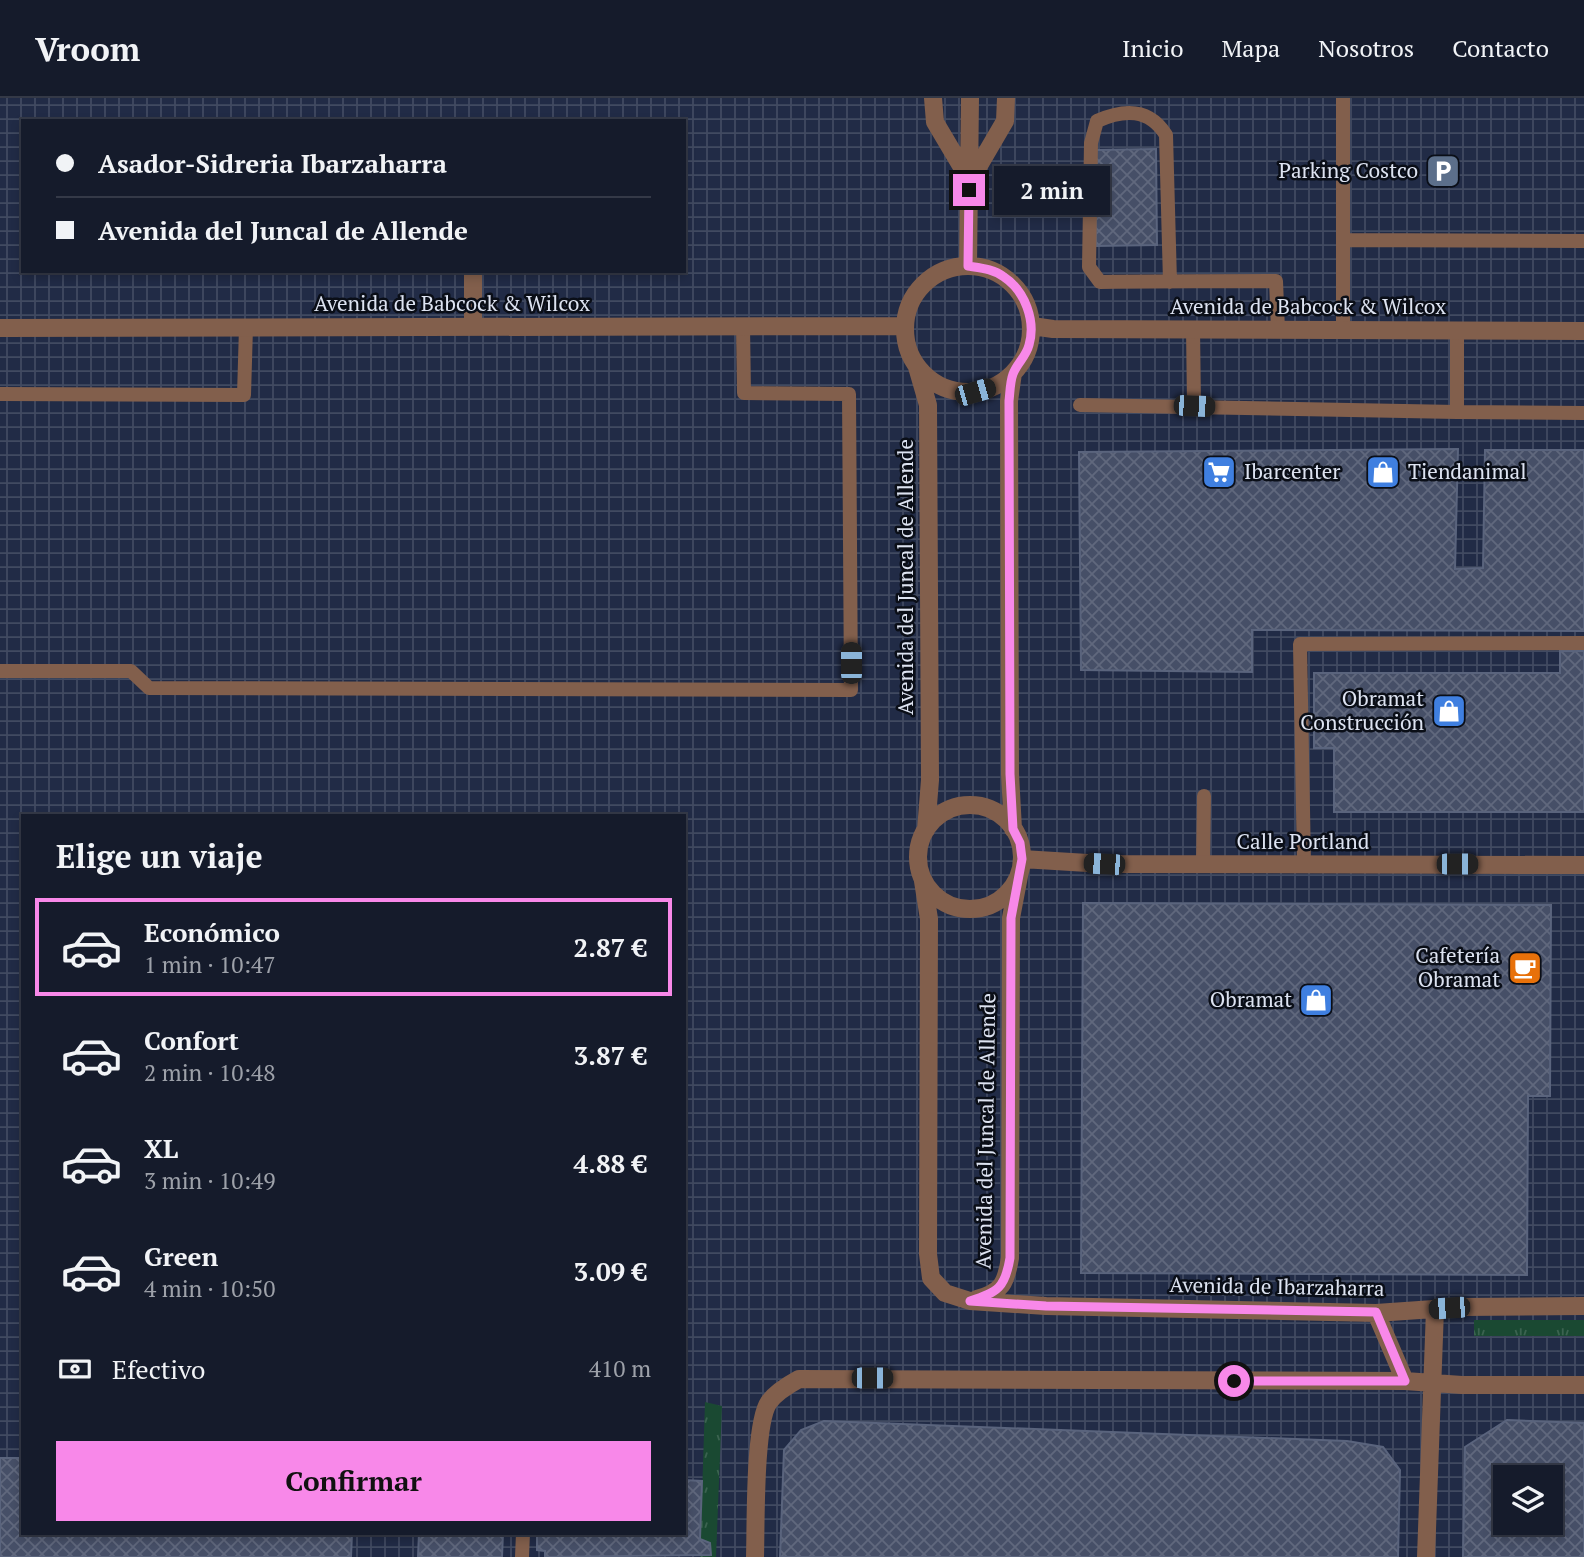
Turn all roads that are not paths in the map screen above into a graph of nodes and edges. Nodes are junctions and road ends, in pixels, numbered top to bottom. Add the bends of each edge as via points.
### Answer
1 (933, 98) edge
2 (1006, 98) edge
3 (1343, 98) edge
4 (970, 100) edge
5 (970, 181) junction
6 (1343, 240) junction
7 (1584, 241) edge
8 (968, 266) junction
9 (473, 274) dead end
10 (1170, 282) junction
11 (743, 326) junction
12 (905, 326) junction
13 (1032, 326) junction
14 (246, 327) junction
15 (472, 327) junction
16 (0, 328) edge
17 (1193, 328) junction
18 (1278, 330) junction
19 (1343, 330) junction
20 (1457, 331) junction
21 (1584, 331) edge
22 (917, 367) junction
23 (1013, 373) junction
24 (0, 394) edge
25 (1080, 405) dead end
26 (1194, 406) junction
27 (1457, 412) junction
28 (1584, 413) edge
29 (1584, 643) edge
30 (0, 671) edge
31 (1204, 796) dead end
32 (1013, 829) junction
33 (926, 830) junction
34 (1203, 864) junction
35 (1304, 864) junction
36 (1584, 865) edge
37 (1020, 867) junction
38 (923, 881) junction
39 (970, 1301) junction
40 (1584, 1306) edge
41 (1435, 1309) junction
42 (1376, 1312) junction
43 (1405, 1381) junction
44 (1431, 1383) junction
45 (1584, 1385) edge
46 (523, 1535) edge
47 (522, 1557) edge
48 (755, 1557) edge
49 (1426, 1557) edge

1 - 5 street via 935,122
2 - 5 street via 1004,121
3 - 6 lane
4 - 5 street
5 - 8 street
6 - 7 lane
6 - 19 lane
8 - 12 street via 932,277 909,307
8 - 13 street via 1004,277 1028,307
9 - 15 street
10 - 10 lane via 1167,135 1158,122 1141,114 1114,114 1097,121 1091,143 1089,267 1100,282
10 - 18 lane via 1276,281
11 - 12 street, Avenida de Babcock & Wilcox
11 - 15 street, Avenida de Babcock & Wilcox
11 - 30 lane via 744,393 849,394 851,690 149,688 131,671
12 - 22 street via 907,347
13 - 17 street, Avenida de Babcock & Wilcox
13 - 23 street via 1024,359
14 - 15 street, Avenida de Babcock & Wilcox
14 - 16 street, Avenida de Babcock & Wilcox
14 - 24 lane via 244,395
17 - 18 street, Avenida de Babcock & Wilcox
17 - 26 lane
18 - 19 street, Avenida de Babcock & Wilcox
19 - 20 street, Avenida de Babcock & Wilcox
20 - 21 street, Avenida de Babcock & Wilcox
20 - 27 lane
22 - 23 street via 933,382 953,391 975,392 996,386
22 - 33 street, Avenida del Juncal de Allende via 928,405 930,780
23 - 32 street via 1009,414
25 - 26 lane
26 - 27 lane
27 - 28 lane
29 - 35 lane via 1300,644
31 - 34 lane
32 - 33 street via 1002,817 972,805 938,816
32 - 37 street via 1020,843
33 - 38 street via 919,846
34 - 35 street, Calle Portland
34 - 37 street, Calle Portland
35 - 36 street, Calle Portland
37 - 38 street via 1011,890 984,908 950,906 934,896
37 - 39 street, Avenida del Juncal de Allende via 1011,918 1010,1258 1007,1279 993,1294
38 - 39 street, Avenida del Juncal de Allende via 929,919 928,1254 931,1278 945,1293
39 - 42 street, Avenida de Ibarzaharra
40 - 41 street, Avenida de Ibarzaharra
41 - 42 street, Avenida de Ibarzaharra
41 - 44 street
42 - 43 street
43 - 44 street
43 - 48 street via 799,1380 768,1402 760,1424
44 - 45 street
44 - 49 street
46 - 47 lane

